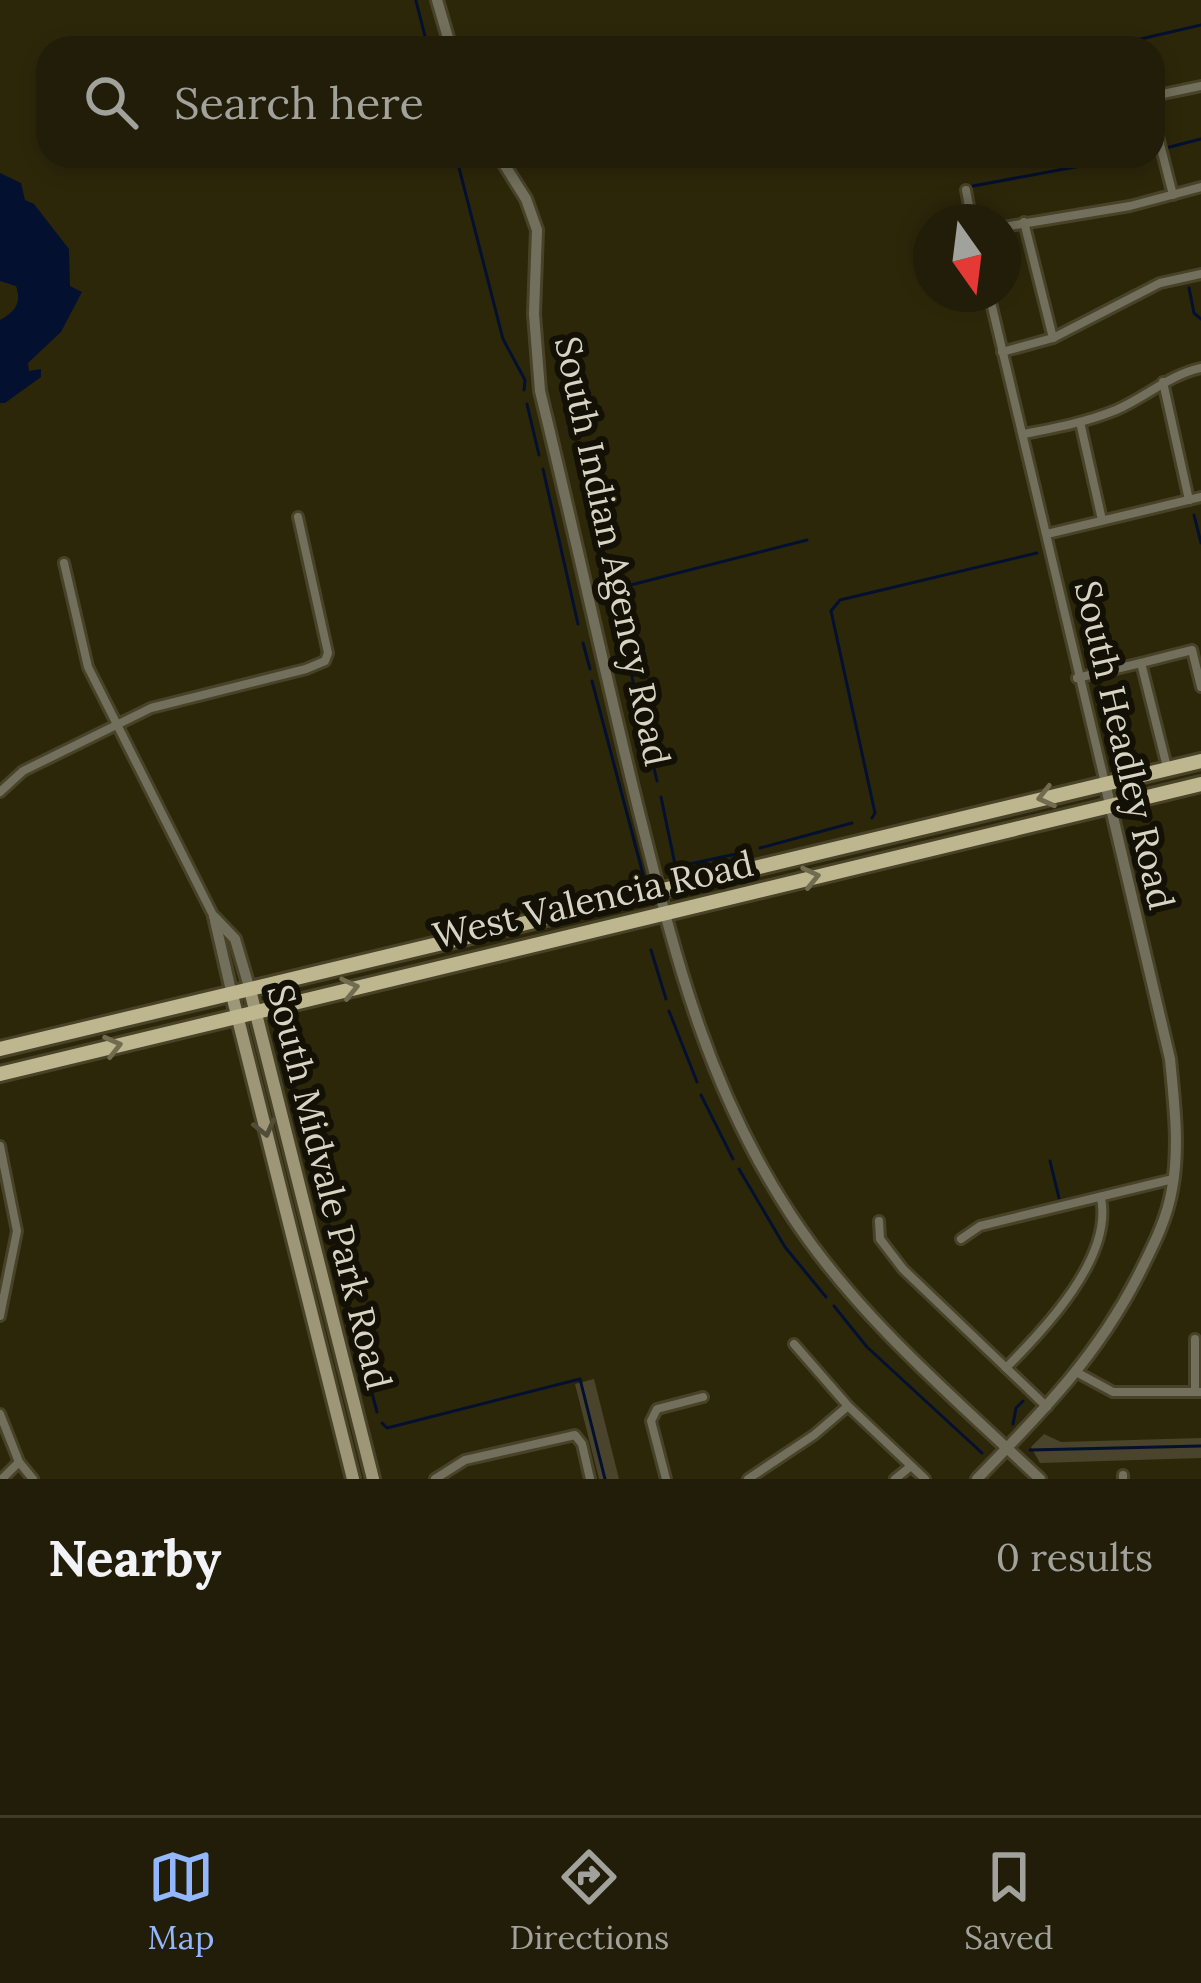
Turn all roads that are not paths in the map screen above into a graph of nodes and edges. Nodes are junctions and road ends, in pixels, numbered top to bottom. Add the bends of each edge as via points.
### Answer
1 (437, 0) edge
2 (448, 36) edge
3 (1201, 86) edge
4 (1165, 94) edge
5 (1165, 164) edge
6 (507, 168) edge
7 (1201, 187) edge
8 (966, 190) dead end
9 (1173, 195) junction
10 (969, 204) edge
11 (1024, 222) junction
12 (1021, 223) edge
13 (1201, 274) edge
14 (992, 312) edge
15 (1053, 338) junction
16 (1002, 352) junction
17 (1201, 368) edge
18 (1163, 382) junction
19 (1080, 422) junction
20 (1023, 434) junction
21 (1201, 497) edge
22 (1189, 500) junction
23 (298, 517) dead end
24 (1102, 520) junction
25 (1047, 534) junction
26 (64, 563) dead end
27 (1197, 649) edge
28 (1141, 663) junction
29 (1077, 678) junction
30 (1201, 687) edge
31 (116, 726) junction
32 (1201, 761) edge
33 (1167, 769) junction
34 (1105, 783) junction
35 (1201, 784) edge
36 (0, 792) edge
37 (1110, 806) junction
38 (861, 843) junction
39 (865, 865) junction
40 (659, 894) junction
41 (663, 913) junction
42 (214, 917) junction
43 (461, 940) junction
44 (466, 960) junction
45 (250, 990) junction
46 (232, 994) junction
47 (254, 1010) junction
48 (236, 1015) junction
49 (0, 1049) edge
50 (0, 1074) edge
51 (0, 1147) edge
52 (1173, 1179) junction
53 (1100, 1197) junction
54 (879, 1221) dead end
55 (961, 1239) dead end
56 (0, 1316) edge
57 (1195, 1339) dead end
58 (794, 1344) dead end
59 (1006, 1368) junction
60 (1078, 1373) junction
61 (1198, 1392) edge
62 (703, 1397) dead end
63 (848, 1406) junction
64 (1047, 1407) junction
65 (0, 1414) edge
66 (1007, 1448) junction
67 (20, 1462) junction
68 (911, 1466) junction
69 (2, 1479) edge
70 (33, 1479) edge
71 (352, 1479) edge
72 (373, 1479) edge
73 (435, 1479) edge
74 (590, 1479) edge
75 (666, 1479) edge
76 (748, 1479) edge
77 (895, 1479) edge
78 (925, 1479) edge
79 (977, 1479) edge
80 (1040, 1479) edge

1 - 2 street
3 - 4 street
5 - 9 street
6 - 40 street, South Indian Agency Road via 537,230 540,392
7 - 9 street
8 - 10 street
9 - 11 street
11 - 12 street
11 - 15 street
13 - 15 street via 1160,283
14 - 16 street, South Headley Road
15 - 16 street
16 - 20 street, South Headley Road
17 - 18 street
18 - 19 street
18 - 22 street
19 - 20 street
19 - 24 street
20 - 25 street, South Headley Road
21 - 22 street
22 - 24 street
23 - 31 street via 328,653 320,665 151,708
24 - 25 street
25 - 29 street, South Headley Road
26 - 31 street, South Midvale Park Road via 88,667
27 - 28 street
27 - 30 street
28 - 29 street
28 - 33 street
29 - 34 street, South Headley Road
31 - 36 street via 23,771
31 - 42 street, South Midvale Park Road
32 - 33 main road, West Valencia Road
33 - 34 main road, West Valencia Road
34 - 37 street, South Headley Road
34 -> 38 main road, West Valencia Road
35 - 37 main road, West Valencia Road
37 - 39 main road, West Valencia Road
37 - 52 street, South Headley Road via 1170,1059
38 - 39 main road
38 - 40 main road, West Valencia Road
41 -> 39 main road, West Valencia Road
40 - 41 street, South Indian Agency Road
40 - 43 main road, West Valencia Road
41 - 44 main road, West Valencia Road
41 - 66 street, South Indian Agency Road via 718,1079 790,1214 908,1357
42 - 45 street, South Midvale Park Road via 235,939
42 - 46 street, South Midvale Park Road
43 - 44 main road
43 - 45 main road, West Valencia Road
47 -> 44 main road, West Valencia Road
45 - 46 main road, West Valencia Road
45 - 47 main road, South Midvale Park Road
46 - 48 main road, South Midvale Park Road
46 - 49 main road, West Valencia Road
47 - 48 main road, West Valencia Road
47 - 72 main road, South Midvale Park Road
50 -> 48 main road, West Valencia Road
48 -> 71 main road, South Midvale Park Road
51 - 56 street via 16,1231
52 - 53 street
52 - 60 street, South Headley Road via 1153,1247
53 - 55 street via 980,1226
53 - 59 street via 1103,1226 1075,1286
54 - 59 street via 880,1238 904,1269
57 - 61 street
58 - 63 street
59 - 64 street
60 - 61 street via 1113,1392
60 - 64 street, South Headley Road
62 - 75 street via 656,1409 651,1420
63 - 68 street
63 - 76 street
64 - 66 street, South Headley Road
65 - 67 street
66 - 79 street, South Headley Road
66 - 80 street, South Indian Agency Road
67 - 69 street
67 - 70 street
68 - 77 street
68 - 78 street
73 - 74 street via 465,1460 575,1435

